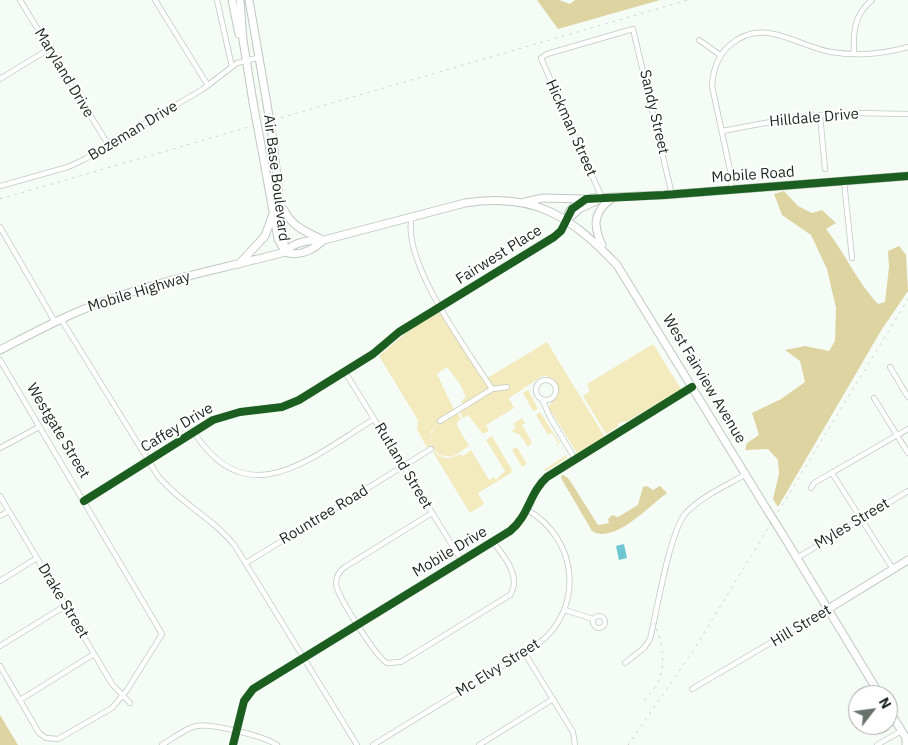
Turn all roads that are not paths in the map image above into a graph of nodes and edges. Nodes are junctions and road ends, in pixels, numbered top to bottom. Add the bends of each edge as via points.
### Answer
1 (20, 0) edge
2 (155, 0) edge
3 (217, 0) edge
4 (232, 0) edge
5 (240, 0) edge
6 (249, 0) edge
7 (872, 0) edge
8 (699, 40) dead end
9 (907, 47) edge
10 (49, 50) junction
11 (854, 53) junction
12 (720, 54) junction
13 (908, 54) edge
14 (541, 56) joint
15 (258, 58) junction
16 (246, 61) junction
17 (232, 67) junction
18 (0, 79) edge
19 (207, 84) junction
20 (908, 114) edge
21 (820, 115) junction
22 (722, 131) junction
23 (110, 146) junction
24 (825, 169) dead end
25 (908, 176) edge
26 (844, 181) junction
27 (0, 186) edge
28 (732, 190) junction
29 (672, 195) junction
30 (280, 196) junction
31 (586, 199) junction
32 (611, 199) junction
33 (601, 200) junction
34 (522, 202) junction
35 (274, 213) junction
36 (412, 216) junction
37 (567, 220) junction
38 (0, 227) edge
39 (324, 240) junction
40 (604, 250) junction
41 (285, 252) junction
42 (852, 258) dead end
43 (240, 264) junction
44 (441, 307) junction
45 (58, 320) junction
46 (0, 350) edge
47 (0, 360) edge
48 (890, 367) dead end
49 (345, 372) junction
50 (507, 387) dead end
51 (692, 387) junction
52 (492, 388) junction
53 (908, 397) edge
54 (874, 398) dead end
55 (542, 399) junction
56 (374, 419) junction
57 (440, 421) dead end
58 (39, 427) junction
59 (908, 429) edge
60 (194, 432) junction
61 (897, 435) junction
62 (0, 448) edge
63 (431, 449) dead end
64 (908, 453) edge
65 (575, 458) junction
66 (148, 460) junction
67 (403, 466) junction
68 (832, 473) junction
69 (746, 474) junction
70 (810, 488) dead end
71 (908, 491) edge
72 (0, 496) edge
73 (84, 501) junction
74 (527, 510) junction
75 (9, 511) junction
76 (432, 513) junction
77 (0, 516) edge
78 (862, 519) junction
79 (493, 542) junction
80 (37, 558) junction
81 (797, 558) junction
82 (908, 560) edge
83 (462, 561) junction
84 (246, 563) junction
85 (894, 569) junction
86 (0, 581) edge
87 (66, 606) junction
88 (828, 609) junction
89 (565, 610) junction
90 (593, 619) dead end
91 (358, 624) junction
92 (0, 646) edge
93 (524, 652) junction
94 (94, 654) junction
95 (303, 658) junction
96 (625, 663) dead end
97 (0, 666) edge
98 (874, 685) edge
99 (692, 689) dead end
100 (123, 696) junction
101 (553, 699) junction
102 (20, 700) junction
103 (130, 703) dead end
104 (898, 724) edge
105 (902, 731) junction
106 (236, 732) junction
107 (907, 740) edge
108 (162, 745) edge
109 (233, 745) edge
110 (276, 745) edge
111 (357, 745) edge
112 (373, 745) edge
113 (479, 745) edge
114 (575, 745) edge
115 (877, 745) edge

1 - 10 street, Maryland Drive
2 - 19 street
3 - 17 street
4 - 16 main road
5 - 16 main road, Air Base Boulevard
6 - 15 main road, Air Base Boulevard
7 - 11 street via 856,22
8 - 12 street
9 - 11 street
9 - 13 street
10 - 18 street
10 - 23 street, Maryland Drive
11 - 12 street via 822,50 783,35 765,32 742,37
12 - 22 street via 712,86
14 - 29 street, Sandy Street via 634,30
14 - 33 street, Hickman Street
15 - 16 street, Bozeman Drive
15 - 30 main road, Air Base Boulevard, bridge
16 - 17 street, Bozeman Drive
16 - 35 main road, Air Base Boulevard, bridge
17 - 19 street, Bozeman Drive
19 - 23 street, Bozeman Drive
20 - 21 street, Hilldale Drive
21 - 22 street, Hilldale Drive
21 - 24 street
22 - 28 street
23 - 27 street, Bozeman Drive via 68,167
25 - 26 main road, Mobile Road
26 - 28 main road, Mobile Road
26 - 42 street
28 - 29 main road, Mobile Road
29 - 32 main road, Mobile Road
30 - 39 main road via 294,225
30 - 41 main road, Air Base Boulevard
31 - 33 main road, Mobile Road
31 - 34 main road, Mobile Road via 543,198
31 - 37 main road via 572,209
32 - 33 main road, Mobile Road
32 - 40 main road via 600,208 595,220
33 - 37 main road, Mobile Road via 579,209
34 - 36 main road, Mobile Highway via 477,201
34 - 37 main road, West Fairview Avenue
35 - 41 main road, Air Base Boulevard via 278,239
35 - 43 main road via 265,236
36 - 39 main road, Mobile Highway
36 - 44 street via 410,227 424,278
37 - 40 main road, West Fairview Avenue
37 - 44 street, Fairwest Place via 554,237
38 - 45 street
39 - 41 main road, Mobile Highway via 291,245
40 - 51 main road, West Fairview Avenue via 627,280
41 - 43 main road, Mobile Highway
43 - 45 main road, Mobile Highway via 128,293
44 - 49 street, Fairwest Place
44 - 52 street
45 - 46 main road, Mobile Highway
45 - 66 street
47 - 58 street, Westgate Street
48 - 53 street
49 - 56 street, Rutland Street
49 - 60 street, Caffey Drive via 289,404 275,409 228,414
50 - 52 street
51 - 65 street, Mobile Drive
51 - 69 main road, West Fairview Avenue
52 - 57 street
54 - 61 street
55 - 55 street via 536,393 537,384 544,380 552,381 556,388 554,396
55 - 65 street
56 - 60 street via 296,467 268,475 244,473 226,466 208,452
56 - 67 street, Rutland Street
58 - 62 street
58 - 73 street, Westgate Street
59 - 61 street
60 - 66 street, Caffey Drive
61 - 64 street
61 - 68 street
63 - 67 street, Rountree Road
65 - 74 street, Mobile Drive via 542,481
66 - 73 street, Caffey Drive
66 - 84 street via 170,489 223,533
67 - 76 street, Rutland Street
67 - 84 street, Rountree Road
68 - 70 street
68 - 78 street
69 - 81 main road, West Fairview Avenue, bridge
69 - 96 street via 684,515 674,538 650,639
71 - 78 street, Myles Street
72 - 75 street, Drake Street
73 - 100 street, Westgate Street via 162,632
74 - 79 street, Mobile Drive via 516,526
74 - 89 street, Mc Elvy Street via 550,528 566,553 571,583
75 - 77 street
75 - 80 street, Drake Street
76 - 83 street, Rutland Street
76 - 91 street via 339,573 337,589
78 - 81 street, Myles Street
78 - 85 street
79 - 83 street, Mobile Drive
79 - 91 street via 513,574 515,584 509,596 490,608 394,664 379,658
80 - 86 street
80 - 87 street, Drake Street
81 - 88 main road, West Fairview Avenue
82 - 85 main road, Hill Street
83 - 91 street, Mobile Drive
84 - 95 street
85 - 88 main road, Hill Street
87 - 92 street
87 - 94 street, Drake Street
88 - 98 main road, West Fairview Avenue
88 - 99 street, Hill Street
89 - 90 street
89 - 93 street, Mc Elvy Street via 549,635
91 - 95 street, Mobile Drive
93 - 101 street
93 - 112 street, Mc Elvy Street
94 - 100 street, Drake Street
94 - 102 street
95 - 106 street, Mobile Drive via 250,692 244,701
95 - 111 street
97 - 102 street
100 - 102 street via 107,711 54,740 39,733
100 - 103 street, Drake Street
101 - 113 street
101 - 114 street via 574,735
104 - 105 main road
105 - 107 main road
105 - 115 street
106 - 108 street via 196,726
106 - 109 street, Mobile Drive
106 - 110 street via 269,740

